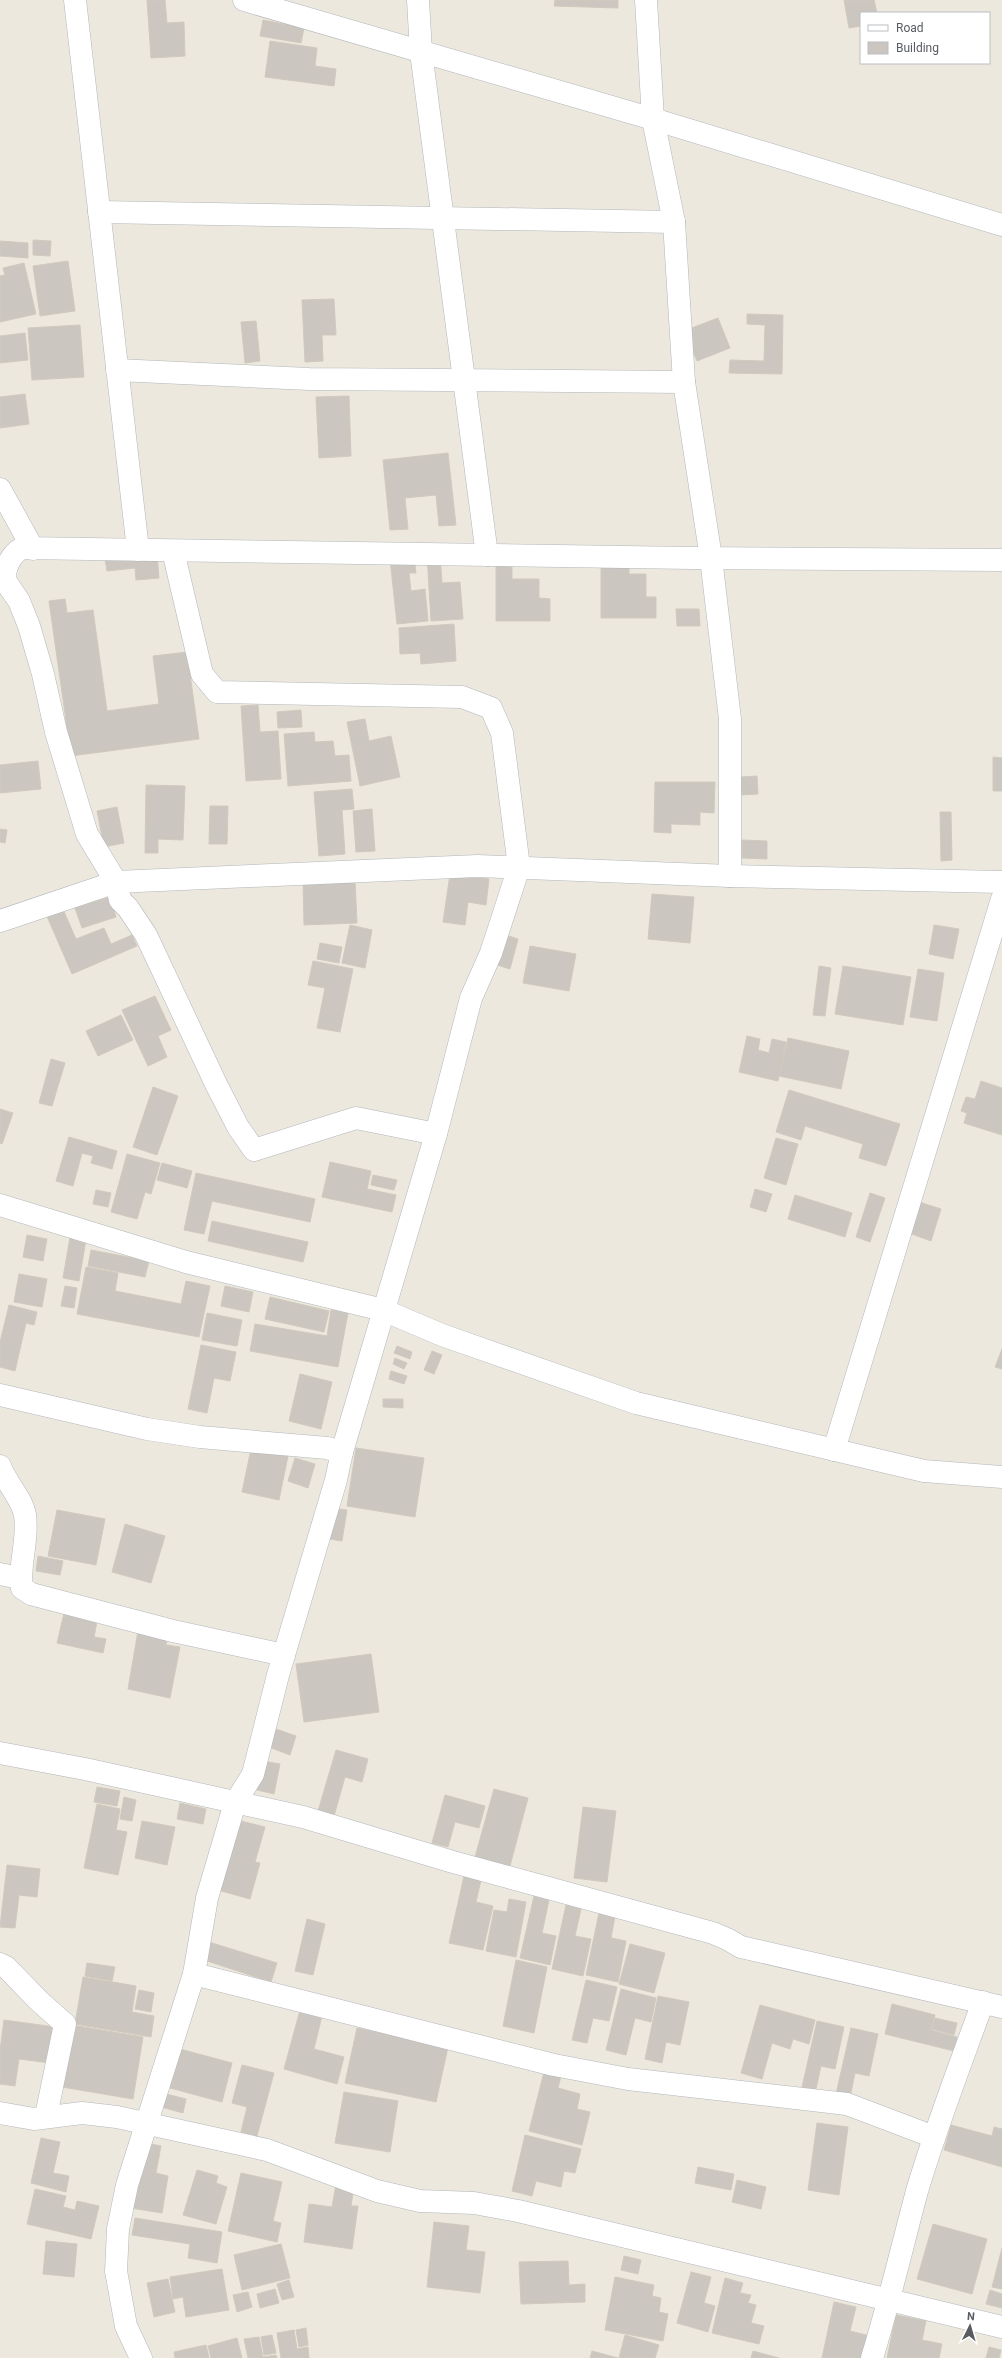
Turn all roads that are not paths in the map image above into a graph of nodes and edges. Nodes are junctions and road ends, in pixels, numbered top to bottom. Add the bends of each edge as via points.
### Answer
1 (75, 0) edge
2 (244, 0) edge
3 (418, 0) edge
4 (646, 0) edge
5 (421, 52) junction
6 (653, 120) junction
7 (99, 212) junction
8 (443, 218) junction
9 (674, 222) junction
10 (1002, 225) edge
11 (118, 370) junction
12 (464, 380) junction
13 (684, 382) junction
14 (0, 489) edge
15 (33, 549) junction
16 (138, 550) junction
17 (173, 551) junction
18 (487, 555) junction
19 (711, 558) junction
20 (1002, 560) edge
21 (2, 580) edge
22 (519, 867) junction
23 (730, 876) junction
24 (116, 882) junction
25 (1002, 882) edge
26 (1002, 899) edge
27 (0, 921) edge
28 (436, 1134) junction
29 (0, 1205) edge
30 (383, 1310) junction
31 (0, 1395) edge
32 (834, 1450) junction
33 (342, 1452) junction
34 (0, 1466) edge
35 (1002, 1477) edge
36 (10, 1576) edge
37 (284, 1655) junction
38 (0, 1753) edge
39 (235, 1803) junction
40 (0, 1964) edge
41 (194, 1974) junction
42 (992, 2004) edge
43 (0, 2112) edge
44 (46, 2116) junction
45 (147, 2123) junction
46 (934, 2137) junction
47 (890, 2299) junction
48 (1002, 2327) edge
49 (141, 2358) edge
50 (872, 2358) edge

1 - 7 street
2 - 5 street
3 - 5 street
4 - 6 street
5 - 6 street
5 - 8 street
6 - 9 street
6 - 10 street
7 - 8 street
7 - 11 street
8 - 9 street
8 - 12 street
9 - 13 street
11 - 12 street via 309,379
11 - 16 street
12 - 13 street
12 - 18 street
13 - 19 street
14 - 15 street
15 - 16 street
15 - 21 street via 22,548 16,552
16 - 17 street
17 - 18 street
17 - 22 street via 202,674 217,692 462,696 491,708 502,733
18 - 19 street
19 - 20 street
19 - 23 street via 730,718
21 - 24 street via 19,601 29,626 56,732 87,834
22 - 23 street
22 - 24 street via 477,866
22 - 28 street via 491,953 471,998
23 - 25 street
24 - 27 street
24 - 28 street via 120,900 146,935 216,1084 238,1127 254,1150 356,1118
26 - 32 street
28 - 30 street
29 - 30 street via 186,1262
30 - 32 street via 442,1335 636,1403
30 - 33 street
31 - 33 street via 147,1430 327,1448
32 - 35 street via 924,1471
33 - 37 street
34 - 36 street via 25,1514 26,1534
36 - 37 street via 31,1594 173,1631
37 - 39 street via 253,1774
38 - 39 street via 85,1769
39 - 41 street via 207,1898
39 - 42 street via 303,1817 453,1862 713,1933 741,1947
40 - 44 street via 65,2024
41 - 45 street
41 - 46 street via 554,2065 628,2079 847,2104
42 - 46 street
43 - 44 street via 34,2119
44 - 45 street via 82,2113
45 - 47 street via 267,2150 377,2191 420,2201 474,2203 518,2211
45 - 49 street via 127,2185 120,2222 116,2271 126,2326
46 - 47 street
47 - 48 street
47 - 50 street

